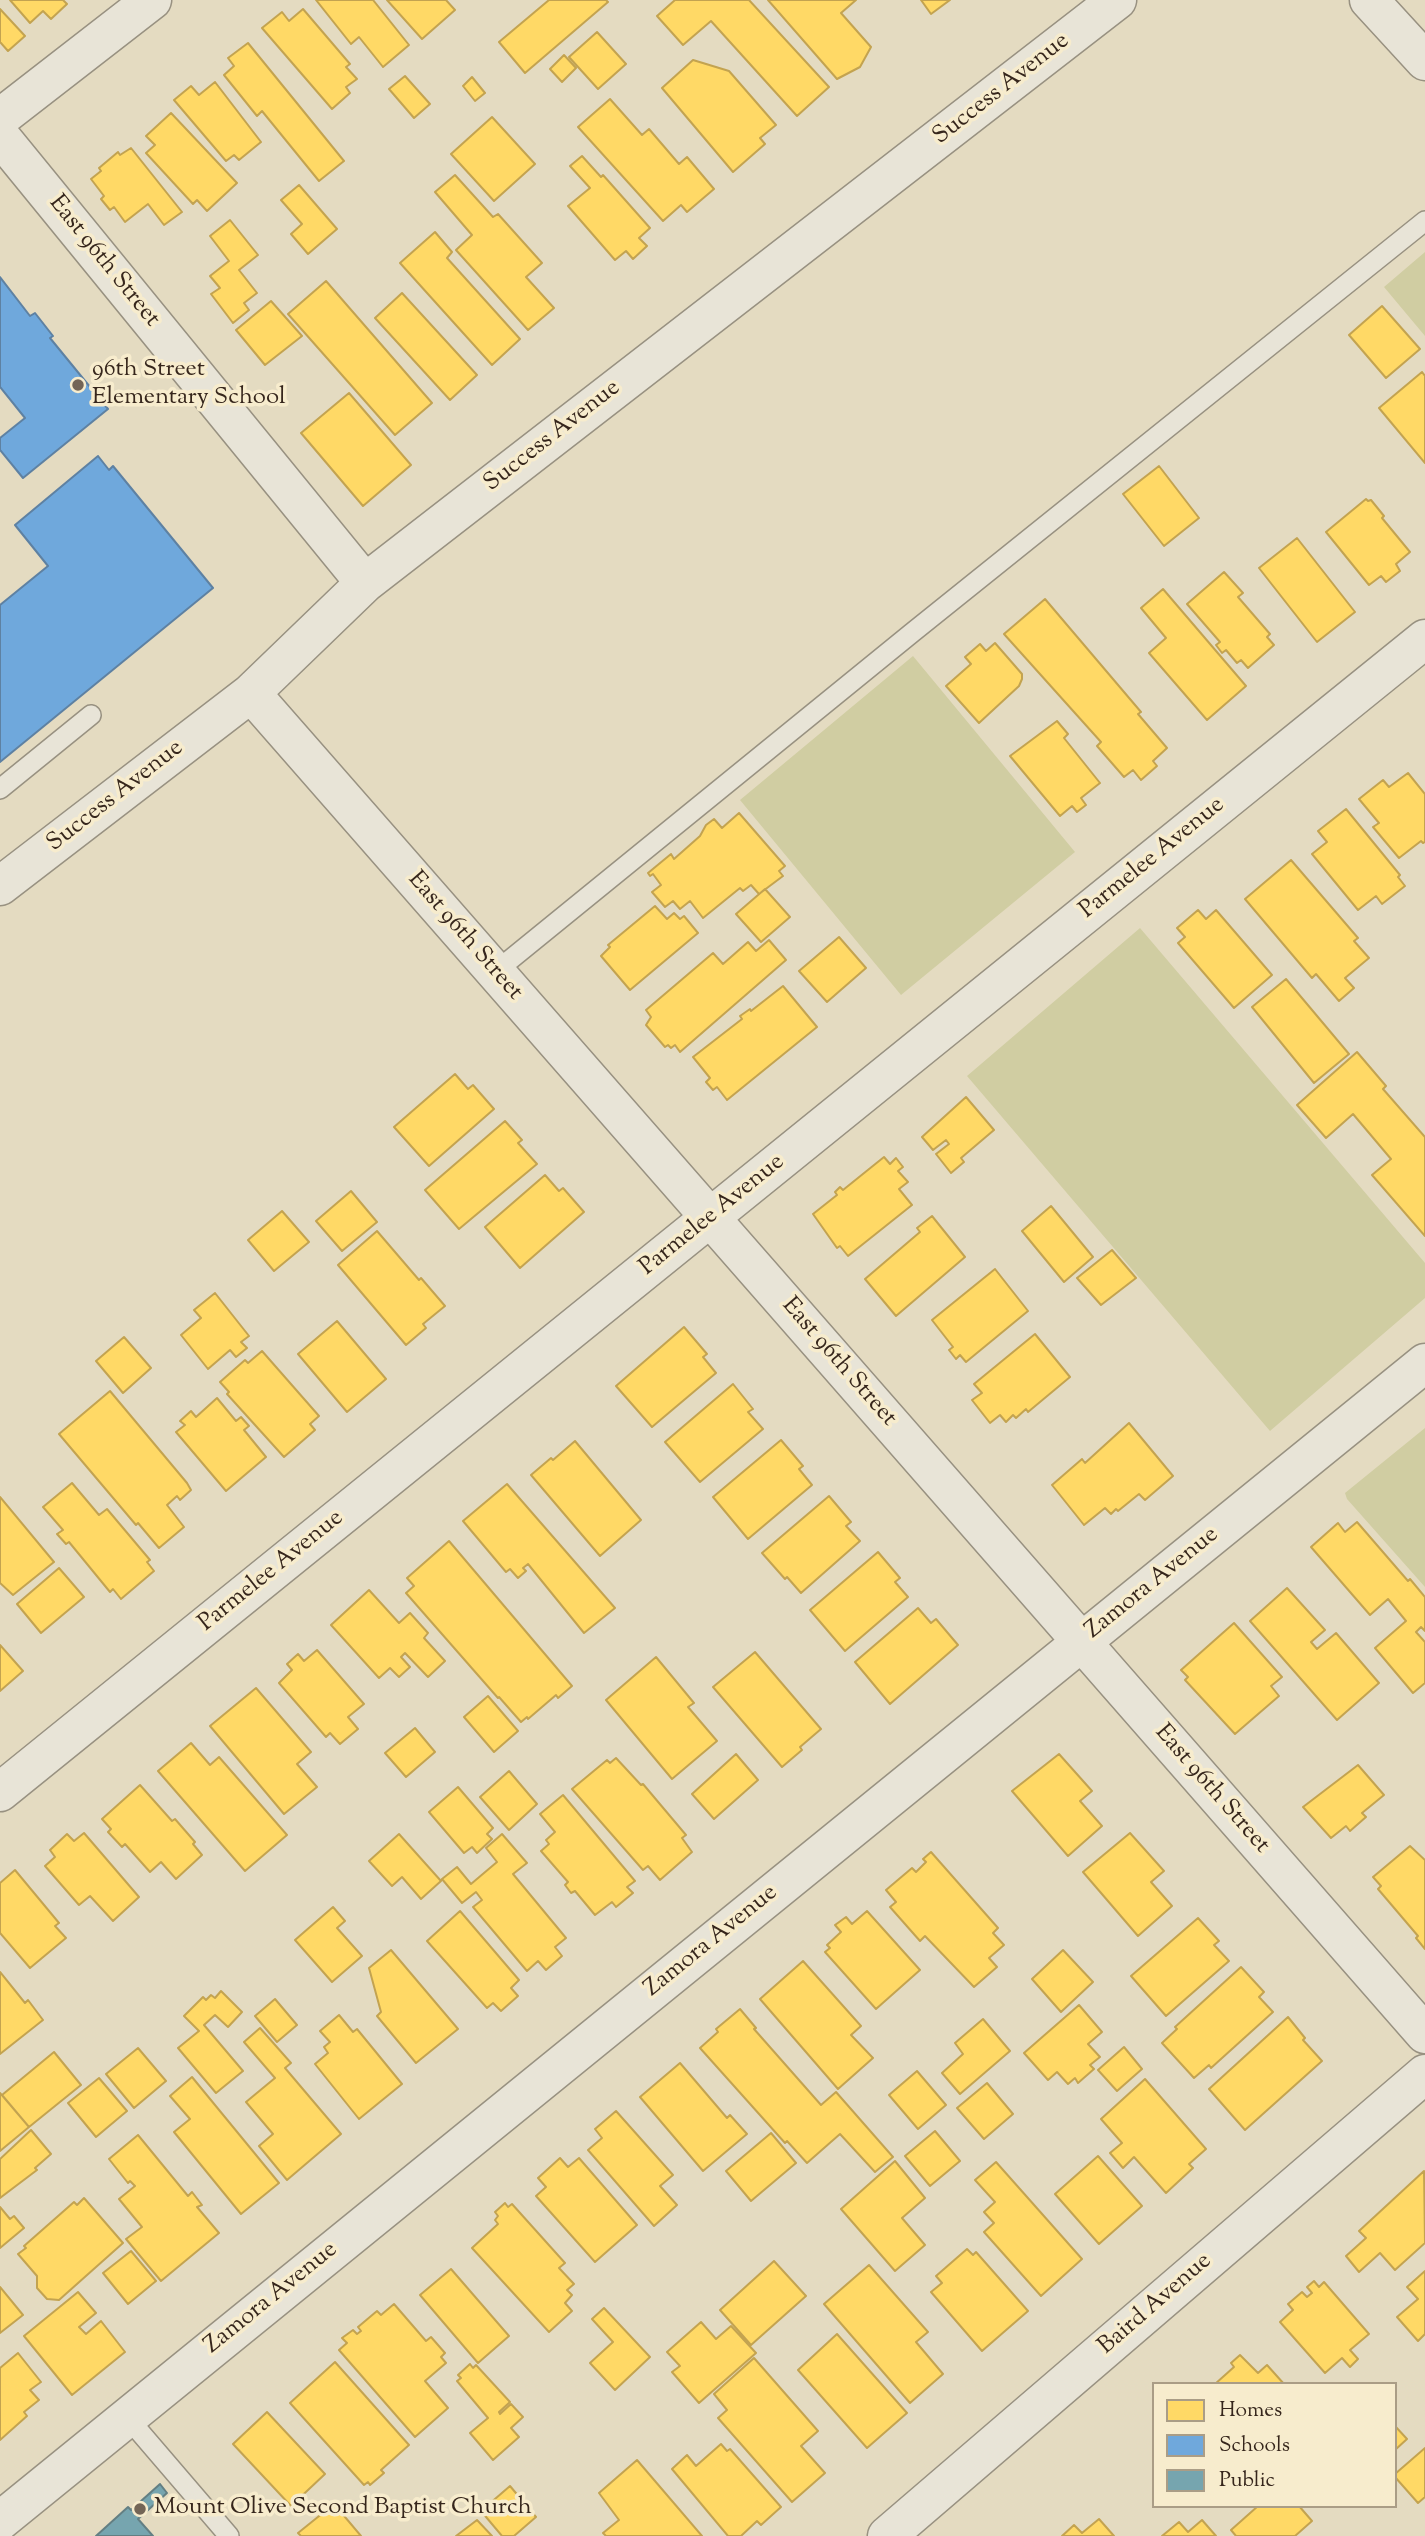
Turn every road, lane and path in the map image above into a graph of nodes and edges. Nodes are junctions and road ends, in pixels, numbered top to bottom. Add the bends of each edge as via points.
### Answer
1 (152, 0) edge
2 (1117, 0) edge
3 (1369, 0) edge
4 (1425, 61) edge
5 (0, 118) edge
6 (0, 136) edge
7 (1425, 222) edge
8 (365, 583) junction
9 (1425, 639) edge
10 (251, 693) junction
11 (92, 715) dead end
12 (0, 789) edge
13 (0, 886) edge
14 (495, 972) junction
15 (710, 1218) junction
16 (1425, 1363) edge
17 (1082, 1642) junction
18 (0, 1793) edge
19 (1425, 2034) edge
20 (1425, 2074) edge
21 (127, 2417) junction
22 (0, 2521) edge
23 (229, 2536) edge
24 (887, 2536) edge

1 - 5 street
2 - 8 street, Success Avenue
3 - 4 street
6 - 8 street, East 96th Street
7 - 14 lane
8 - 10 street, Success Avenue
9 - 15 street, Parmelee Avenue
10 - 13 street, Success Avenue
10 - 14 street, East 96th Street
11 - 12 lane
14 - 15 street, East 96th Street
15 - 17 street, East 96th Street
15 - 18 street, Parmelee Avenue
16 - 17 street, Zamora Avenue
17 - 19 street, East 96th Street
17 - 21 street, Zamora Avenue
20 - 24 street, Baird Avenue
21 - 22 street, Zamora Avenue
21 - 23 lane

